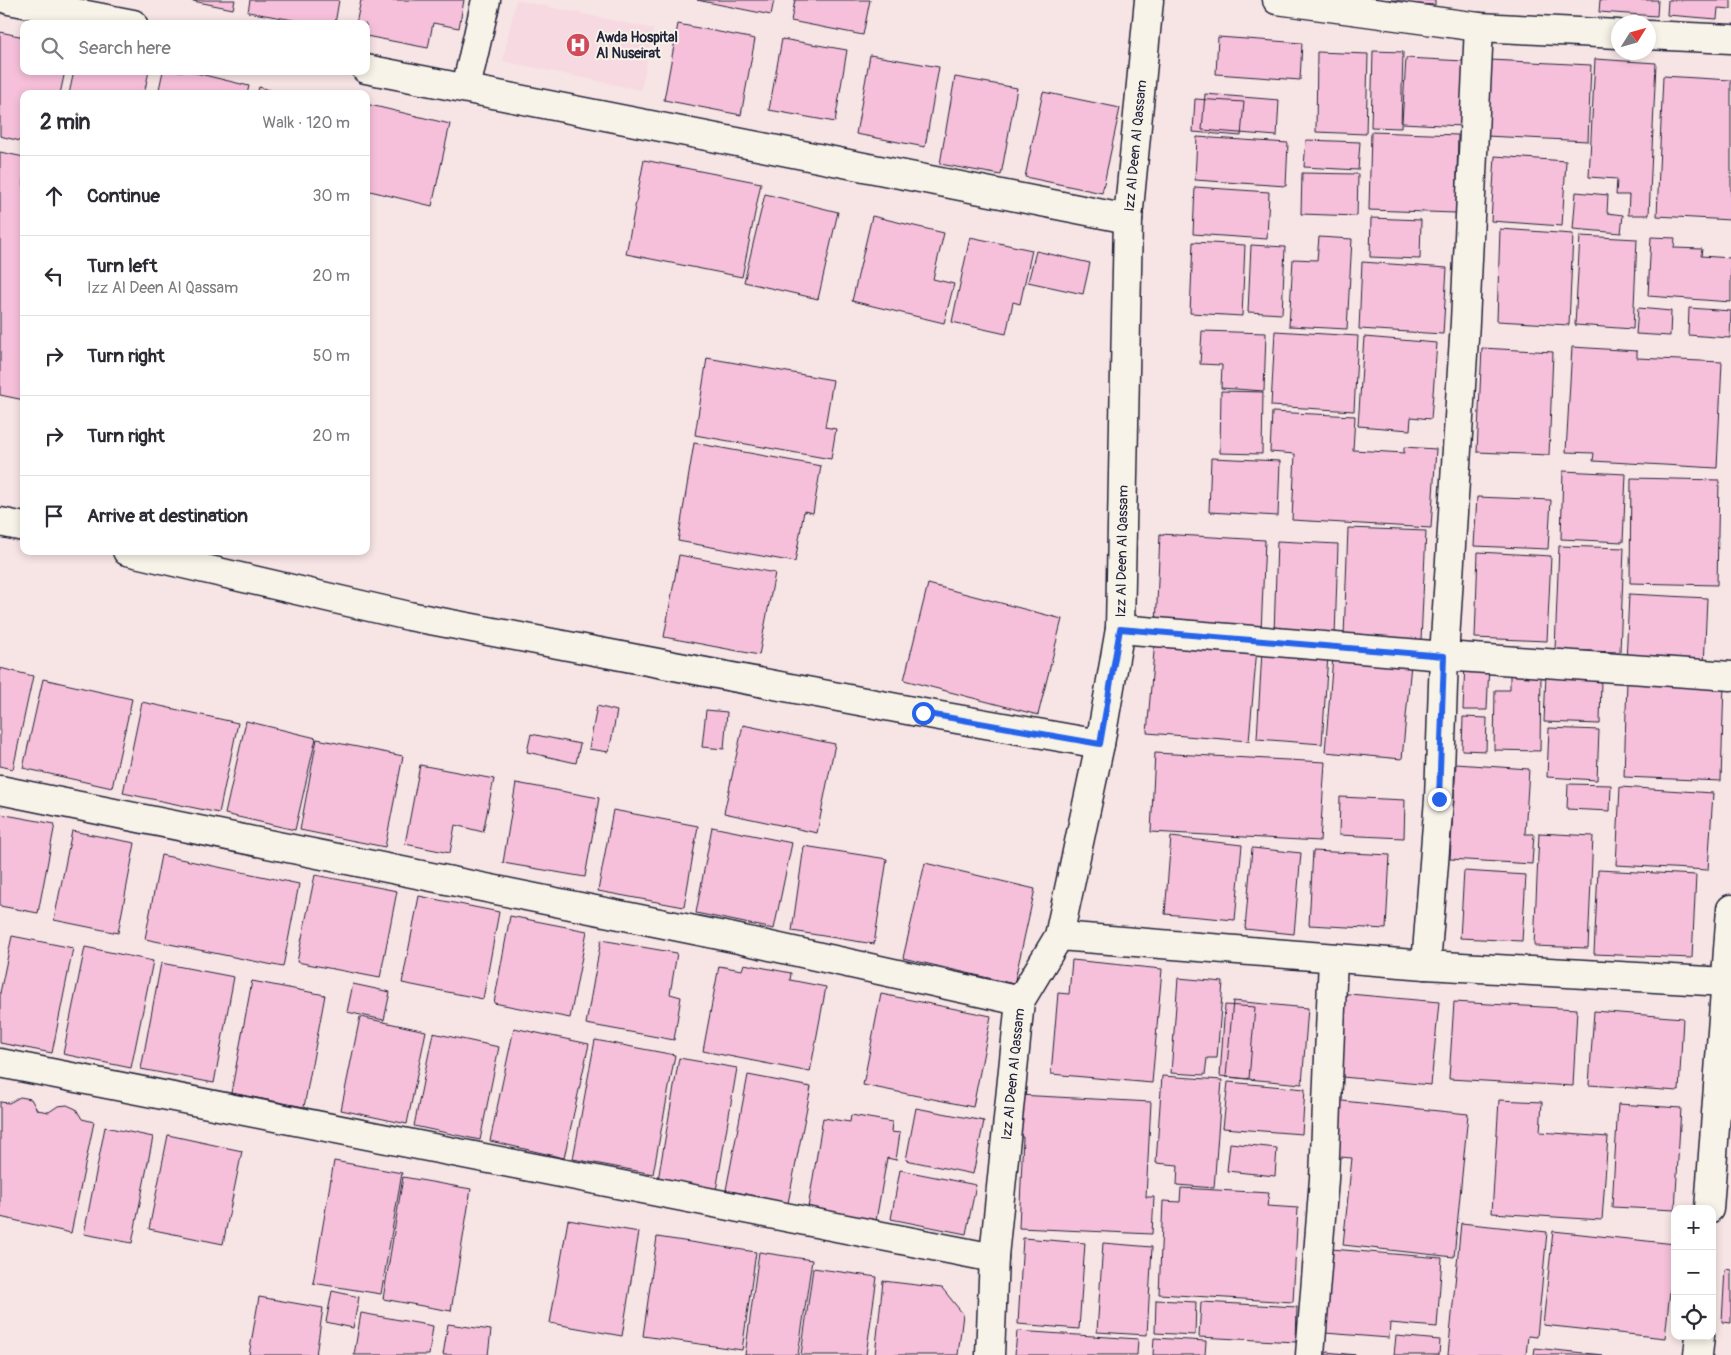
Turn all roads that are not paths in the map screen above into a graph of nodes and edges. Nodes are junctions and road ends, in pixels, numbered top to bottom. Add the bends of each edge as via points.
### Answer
1 (9, 0) edge
2 (486, 0) edge
3 (1149, 0) edge
4 (1278, 0) edge
5 (112, 20) edge
6 (1479, 27) junction
7 (1611, 34) edge
8 (1656, 35) edge
9 (1731, 38) edge
10 (370, 70) edge
11 (466, 88) junction
12 (1128, 219) junction
13 (0, 522) edge
14 (20, 527) edge
15 (144, 555) edge
16 (1120, 629) junction
17 (1444, 656) junction
18 (1731, 676) edge
19 (1100, 744) junction
20 (0, 790) edge
21 (1731, 909) edge
22 (1058, 936) junction
23 (1333, 958) junction
24 (1426, 965) junction
25 (1726, 982) junction
26 (1020, 1001) junction
27 (0, 1063) edge
28 (1709, 1205) edge
29 (994, 1256) junction
30 (1700, 1340) edge
31 (990, 1355) edge
32 (1310, 1355) edge
33 (1698, 1355) edge

1 - 5 street
2 - 11 street
3 - 12 street, Izz Al Deen Al Qassam
4 - 6 street
6 - 7 street
6 - 17 street
8 - 9 street
10 - 11 street
11 - 12 street
12 - 16 street, Izz Al Deen Al Qassam
13 - 14 street
15 - 19 street via 409,616
16 - 17 street
16 - 19 street, Izz Al Deen Al Qassam
17 - 18 street
17 - 24 street via 1439,799
19 - 22 street, Izz Al Deen Al Qassam
20 - 26 street via 734,938
21 - 25 street
22 - 23 street
22 - 26 street, Izz Al Deen Al Qassam
23 - 24 street
23 - 32 street via 1324,1179
24 - 25 street
25 - 28 street
26 - 29 street, Izz Al Deen Al Qassam
27 - 29 street
29 - 31 street, Izz Al Deen Al Qassam
30 - 33 street

